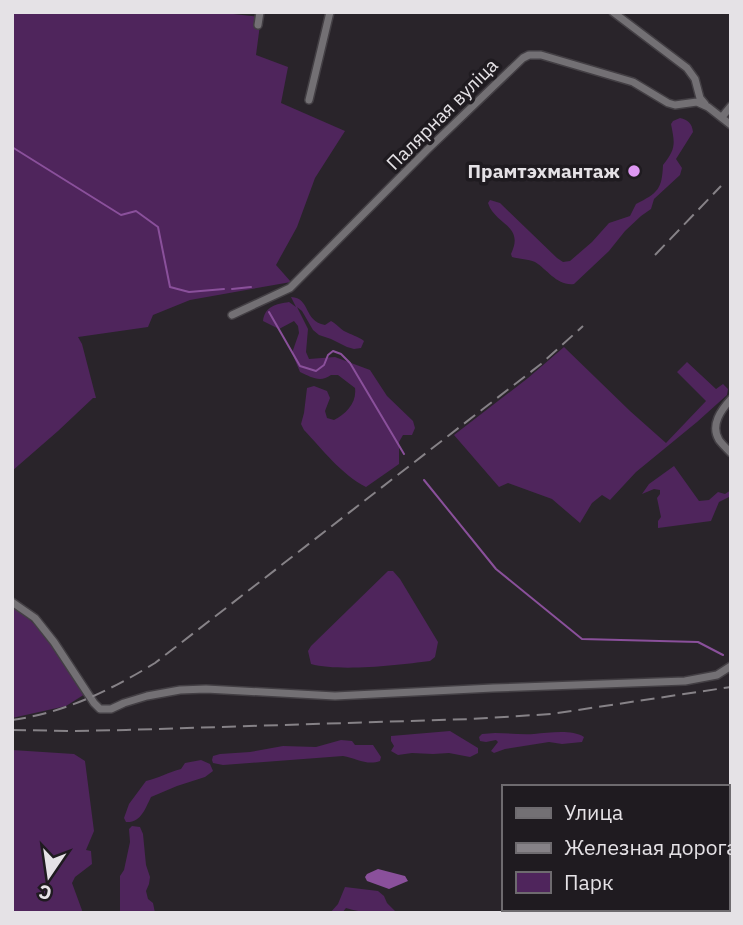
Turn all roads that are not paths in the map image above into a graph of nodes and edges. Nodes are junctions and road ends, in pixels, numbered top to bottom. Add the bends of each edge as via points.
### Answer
1 (260, 12) edge
2 (330, 12) edge
3 (613, 12) edge
4 (258, 25) dead end
5 (309, 100) dead end
6 (731, 106) edge
7 (708, 107) junction
8 (722, 117) junction
9 (731, 125) edge
10 (232, 315) dead end
11 (731, 399) edge
12 (731, 453) edge
13 (12, 602) edge
14 (731, 666) edge

1 - 4 street
2 - 5 street
3 - 7 street, Палярная вуліца via 687,68
6 - 8 street
7 - 8 street, Палярная вуліца
7 - 10 street, Палярная вуліца via 697,102 668,103 633,82 529,55 290,288
8 - 9 street, Палярная вуліца
11 - 12 street via 720,412 716,429
13 - 14 street via 35,618 100,709 180,690 335,695 685,681 717,675

